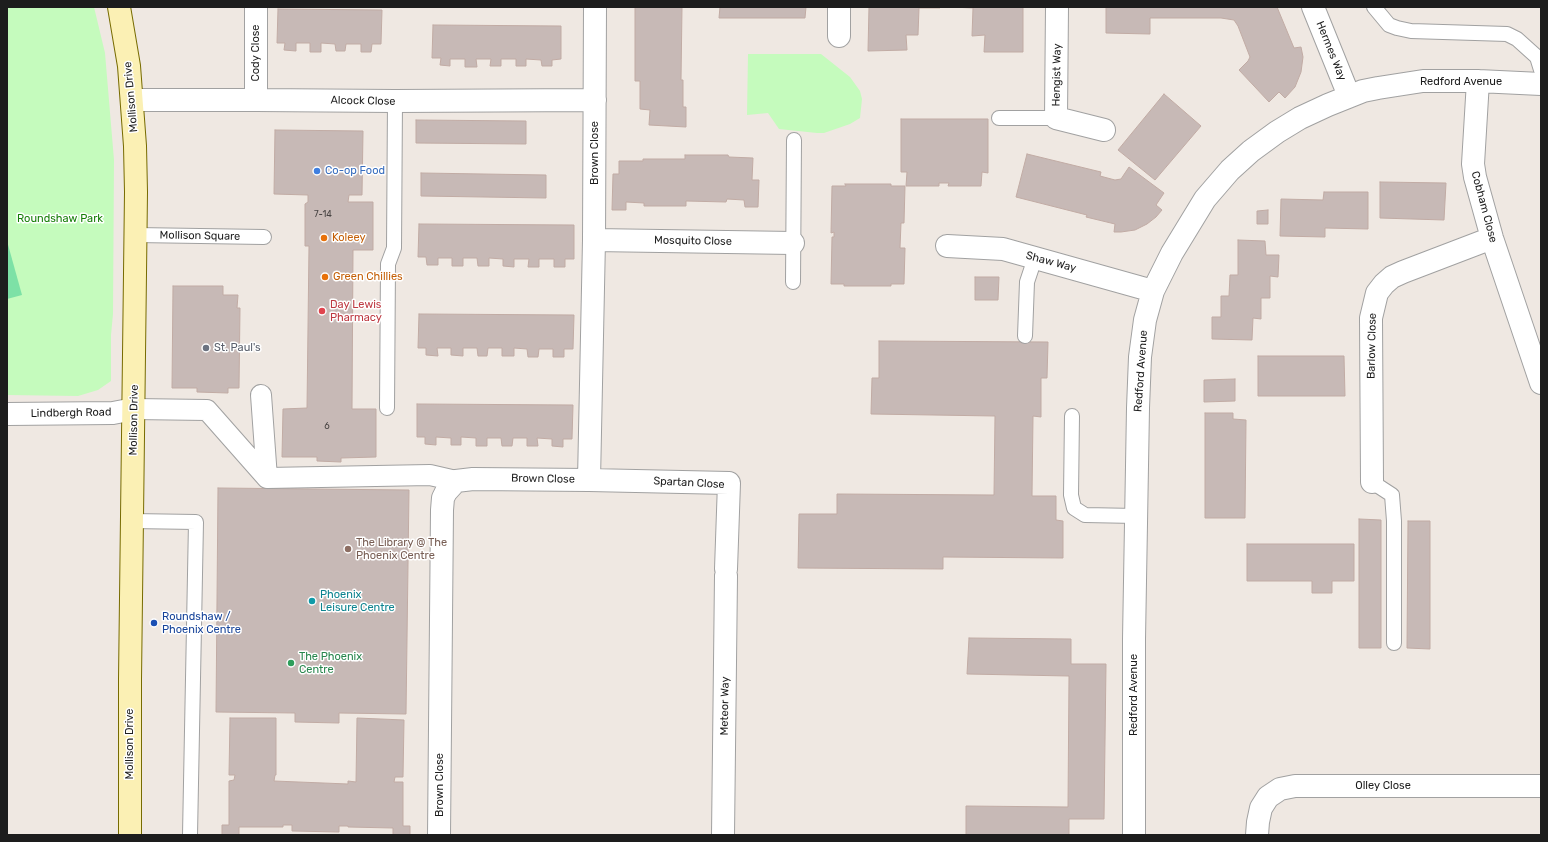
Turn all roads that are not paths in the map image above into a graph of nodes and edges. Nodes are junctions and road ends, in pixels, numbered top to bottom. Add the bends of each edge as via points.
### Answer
1 (119, 7) edge
2 (256, 7) edge
3 (595, 7) edge
4 (839, 7) edge
5 (1057, 7) edge
6 (1313, 7) edge
7 (1374, 7) edge
8 (839, 36) dead end
9 (1541, 70) edge
10 (1478, 81) junction
11 (1541, 84) edge
12 (1349, 96) junction
13 (132, 100) junction
14 (256, 100) junction
15 (595, 100) junction
16 (395, 102) junction
17 (999, 118) dead end
18 (1056, 118) junction
19 (1104, 130) dead end
20 (794, 140) dead end
21 (136, 235) junction
22 (264, 237) dead end
23 (1492, 238) junction
24 (594, 240) junction
25 (793, 243) junction
26 (947, 246) dead end
27 (1035, 258) junction
28 (793, 282) dead end
29 (1153, 291) junction
30 (1532, 329) edge
31 (1025, 336) dead end
32 (1541, 383) edge
33 (261, 395) dead end
34 (386, 408) dead end
35 (134, 409) junction
36 (7, 414) edge
37 (1072, 416) dead end
38 (266, 478) junction
39 (589, 480) junction
40 (456, 481) junction
41 (1372, 482) joint
42 (1136, 516) junction
43 (132, 521) junction
44 (726, 572) joint
45 (1394, 643) dead end
46 (1541, 786) edge
47 (130, 835) edge
48 (190, 835) edge
49 (439, 835) edge
50 (723, 835) edge
51 (1134, 835) edge
52 (1258, 835) edge

1 - 13 main road, Mollison Drive
2 - 14 street, Cody Close
3 - 15 street, Brown Close
4 - 8 street
5 - 18 street, Hengist Way
6 - 12 street, Hermes Way
7 - 9 lane via 1389,25 1397,28 1507,34 1517,39 1537,57
10 - 11 street, Redford Avenue
10 - 12 street, Redford Avenue via 1423,81 1378,88
10 - 23 street, Cobham Close via 1475,177
12 - 29 street, Redford Avenue via 1300,118 1277,132 1230,170 1205,199 1189,223
13 - 14 street, Alcock Close
13 - 21 main road, Mollison Drive
14 - 16 street, Alcock Close
15 - 16 street, Alcock Close
15 - 24 street, Brown Close
16 - 34 lane via 394,248 388,264
17 - 18 lane
18 - 19 street, Hengist Way
20 - 25 lane
21 - 22 lane, Mollison Square
21 - 35 main road, Mollison Drive
23 - 30 street, Cobham Close
23 - 41 street, Barlow Close via 1403,272 1388,280 1377,293 1371,318
24 - 25 street, Mosquito Close
24 - 39 street, Brown Close
25 - 28 lane
26 - 27 street, Shaw Way via 1003,249
27 - 29 street, Shaw Way
27 - 31 lane via 1027,282
29 - 42 street, Redford Avenue via 1145,320 1140,357
30 - 32 street, Cobham Close
33 - 38 street
35 - 36 street, Lindbergh Road via 113,414
35 - 38 street via 207,410
35 - 43 main road, Mollison Drive
37 - 42 lane via 1071,495 1074,508 1085,515
38 - 40 street via 430,475
39 - 40 street, Brown Close via 481,478
39 - 44 street, Spartan Close via 729,484
40 - 49 street, Brown Close via 443,498 442,510
41 - 45 lane via 1392,495
42 - 51 street, Redford Avenue
43 - 47 main road, Mollison Drive
43 - 48 lane via 196,522
44 - 50 street, Meteor Way
46 - 52 street, Olley Close via 1295,786 1280,789 1268,797 1261,808

